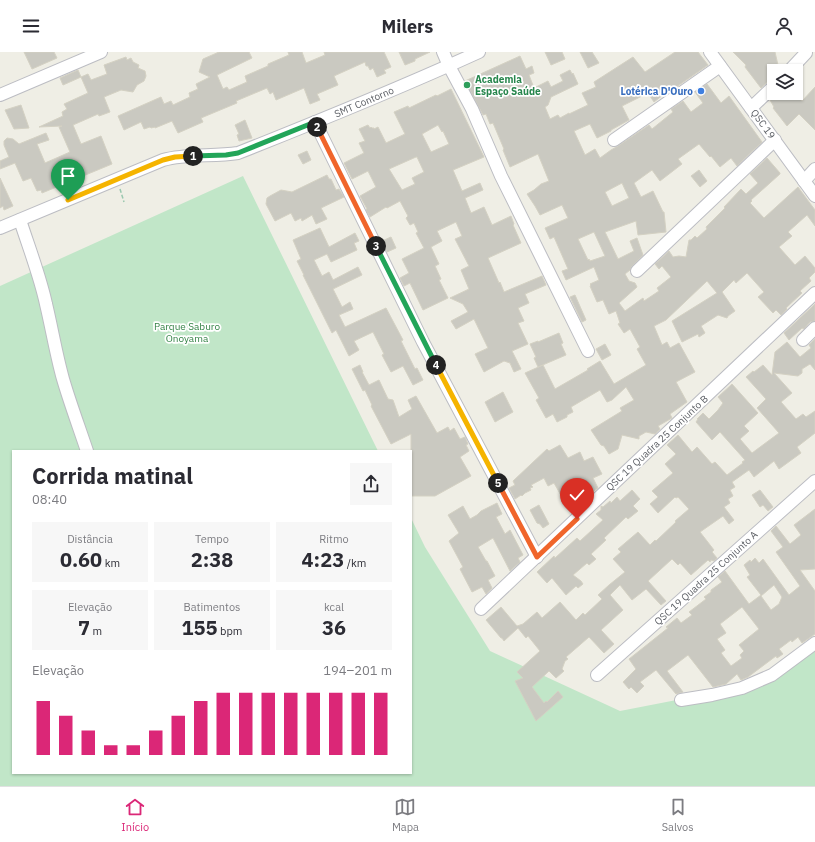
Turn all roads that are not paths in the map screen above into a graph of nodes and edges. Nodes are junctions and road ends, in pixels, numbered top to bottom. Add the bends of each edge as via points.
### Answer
1 (101, 52) edge
2 (443, 52) edge
3 (479, 52) edge
4 (710, 52) edge
5 (806, 54) dead end
6 (796, 64) edge
7 (449, 66) junction
8 (720, 66) junction
9 (767, 93) edge
10 (0, 95) edge
11 (751, 108) junction
12 (315, 122) junction
13 (614, 140) dead end
14 (775, 140) junction
15 (815, 169) edge
16 (804, 181) junction
17 (815, 196) edge
18 (20, 220) junction
19 (0, 228) edge
20 (637, 270) dead end
21 (815, 293) edge
22 (815, 328) edge
23 (803, 340) dead end
24 (588, 351) dead end
25 (87, 450) edge
26 (815, 481) edge
27 (537, 557) junction
28 (482, 609) dead end
29 (815, 643) edge
30 (597, 675) dead end
31 (681, 700) dead end

1 - 10 street
2 - 7 street
3 - 7 street, SMT Contorno
4 - 8 street, QSC 19
5 - 6 street
7 - 12 street, SMT Contorno
7 - 24 street
8 - 11 street, QSC 19
8 - 13 street
9 - 11 street
11 - 14 street, QSC 19
12 - 18 street, SMT Contorno via 238,153 169,158
12 - 27 street via 423,342
14 - 16 street, QSC 19
14 - 20 street
15 - 16 street
16 - 17 street, QSC 19
18 - 19 street, SMT Contorno
18 - 25 street via 36,267 63,378
21 - 27 street, QSC 19 Quadra 25 Conjunto B
22 - 23 street
26 - 30 street, QSC 19 Quadra 25 Conjunto A
27 - 28 street, QSC 19 Quadra 25 Conjunto B
29 - 31 street via 772,675 742,688 712,696

